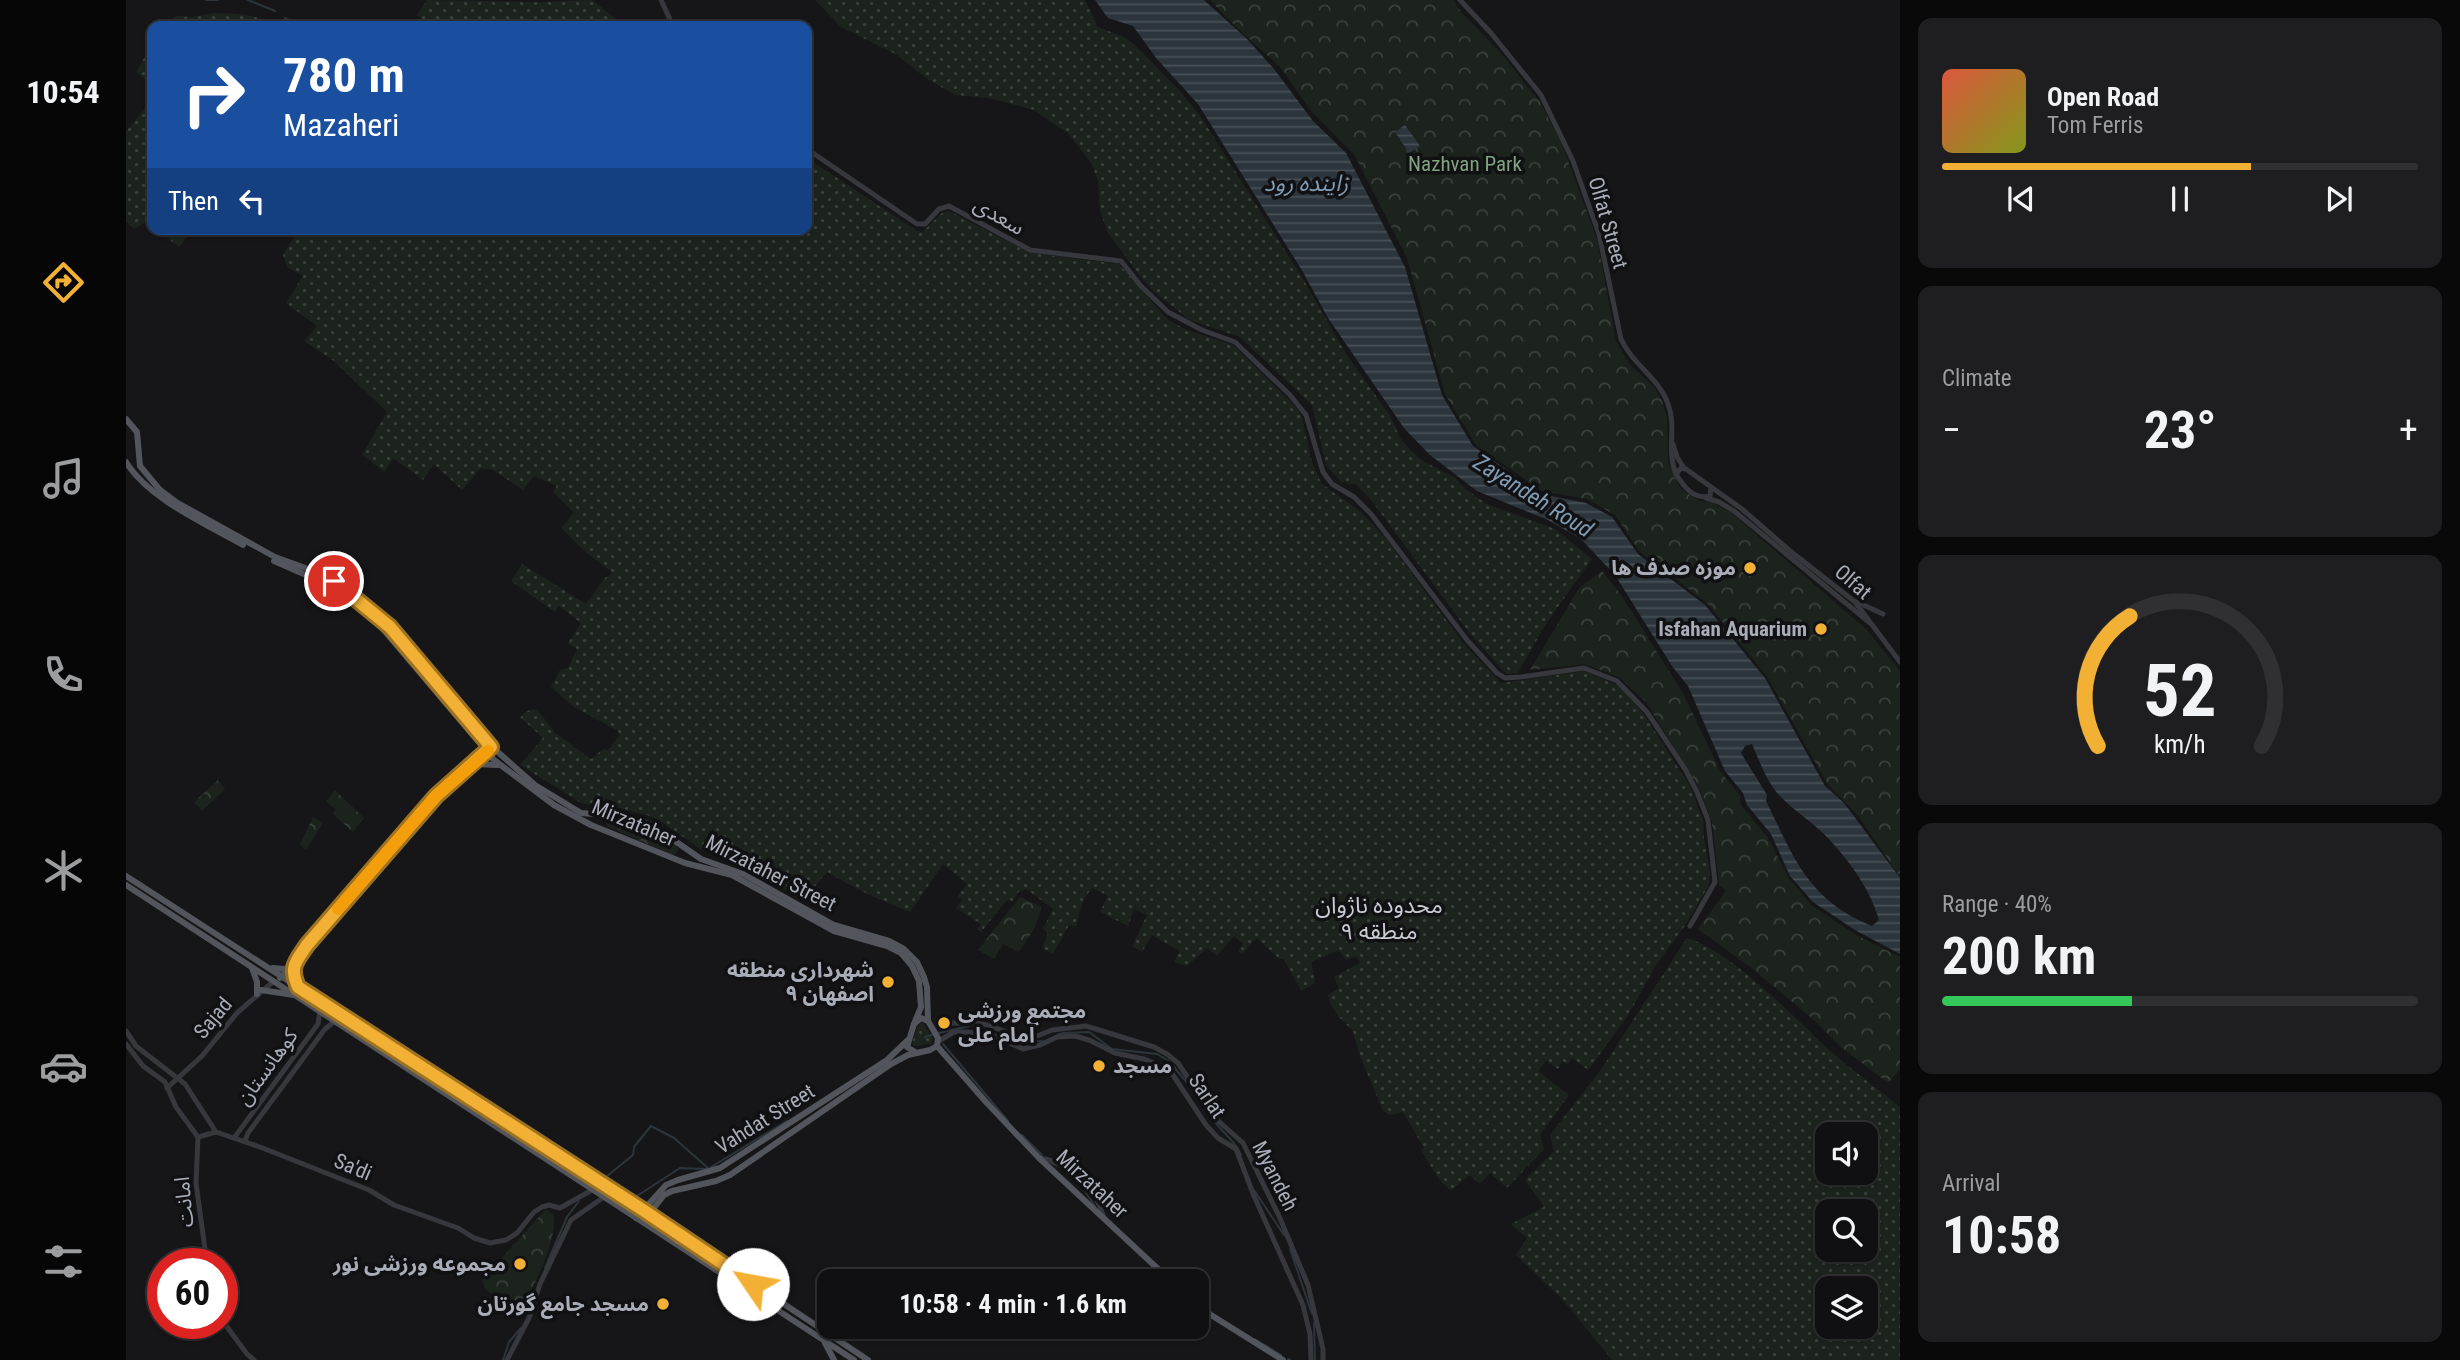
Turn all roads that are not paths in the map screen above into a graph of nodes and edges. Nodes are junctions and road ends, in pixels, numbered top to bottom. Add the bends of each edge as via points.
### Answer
1 (661, 0) edge
2 (1460, 0) edge
3 (671, 21) edge
4 (812, 152) edge
5 (126, 419) edge
6 (1672, 430) junction
7 (138, 455) junction
8 (126, 461) edge
9 (1684, 468) junction
10 (1676, 474) junction
11 (1711, 487) junction
12 (1724, 496) junction
13 (1706, 498) junction
14 (1719, 502) junction
15 (307, 571) junction
16 (318, 575) junction
17 (1857, 604) junction
18 (1854, 612) junction
19 (1883, 614) dead end
20 (1872, 625) junction
21 (1900, 662) edge
22 (477, 743) junction
23 (488, 750) junction
24 (475, 760) junction
25 (500, 766) junction
26 (604, 815) junction
27 (604, 831) junction
28 (683, 845) junction
29 (674, 858) junction
30 (126, 876) edge
31 (126, 885) edge
32 (1690, 926) dead end
33 (293, 965) junction
34 (251, 966) junction
35 (268, 967) junction
36 (282, 977) junction
37 (274, 981) junction
38 (298, 987) junction
39 (259, 992) junction
40 (296, 995) junction
41 (320, 1011) junction
42 (929, 1020) junction
43 (335, 1021) junction
44 (943, 1023) dead end
45 (318, 1024) junction
46 (914, 1024) junction
47 (981, 1027) junction
48 (953, 1028) junction
49 (325, 1029) junction
50 (126, 1031) edge
51 (909, 1039) junction
52 (126, 1044) edge
53 (938, 1044) junction
54 (917, 1052) junction
55 (180, 1079) junction
56 (167, 1088) junction
57 (216, 1132) junction
58 (772, 1133) junction
59 (198, 1138) junction
60 (234, 1138) junction
61 (245, 1141) junction
62 (758, 1142) junction
63 (778, 1142) junction
64 (766, 1150) junction
65 (1039, 1158) junction
66 (592, 1190) junction
67 (604, 1198) junction
68 (630, 1202) junction
69 (654, 1202) junction
70 (646, 1212) junction
71 (1104, 1218) junction
72 (640, 1220) junction
73 (660, 1222) junction
74 (1288, 1235) junction
75 (1276, 1241) junction
76 (205, 1248) edge
77 (1158, 1269) edge
78 (1303, 1287) junction
79 (1209, 1313) edge
80 (817, 1336) edge
81 (236, 1339) edge
82 (822, 1339) joint
83 (865, 1359) edge
84 (254, 1360) edge
85 (506, 1360) edge
86 (834, 1360) edge
87 (854, 1360) edge
88 (1283, 1360) edge
89 (1311, 1360) edge
90 (1323, 1360) edge

1 - 3 street
2 - 6 street, Olfat Street via 1532,84 1550,112 1595,221 1621,339 1632,359 1663,393 1671,411
4 - 32 street, سعدی via 917,224 926,224 949,206 1030,250 1121,261 1168,312 1235,342 1306,415 1323,472 1332,484 1371,514 1497,673 1506,678 1584,668 1617,681 1636,699 1685,769 1708,820 1715,882
5 - 7 main road, Mirzataher Street via 137,432
6 - 9 street
6 - 10 street, Olfat Street
7 - 8 main road
7 - 15 main road, Mirzataher Street via 149,478 176,502
8 - 15 main road, Mirzataher Street via 174,506 262,555
9 - 10 street
9 - 11 street, Olfat
10 - 13 street via 1692,493
11 - 12 street, Olfat
11 - 13 street via 1712,494
12 - 14 street via 1718,497
12 - 17 street, Olfat
13 - 14 street, Olfat
14 - 18 street, Olfat
15 - 16 main road, Mirzataher Street
16 - 22 main road, Mirzataher Street via 386,631
16 - 23 main road, Mirzataher Street via 390,627
17 - 18 street
17 - 19 street
17 - 20 street, Olfat
18 - 20 street, Olfat
20 - 21 street
22 - 23 main road, Mirzataher Street
22 - 24 main road
23 - 24 main road
23 - 25 main road, Mirzataher
23 - 26 main road, Mirzataher Street via 556,799 581,813
24 - 25 main road
24 - 33 main road via 438,794
25 - 27 main road, Mirzataher via 554,805
26 - 27 main road
26 - 28 main road, Mirzataher Street via 640,820
27 - 29 main road, Mirzataher
28 - 29 main road
28 - 42 main road, Mirzataher Street via 701,859 743,874 834,925 904,949 924,977
29 - 46 main road, Mirzataher via 732,875 834,931 901,953 919,981 920,1007
30 - 35 main road
31 - 34 main road
33 - 35 main road
33 - 36 main road
33 - 38 main road
34 - 37 main road
34 - 39 main road
35 - 36 main road
36 - 37 main road
36 - 38 main road
37 - 39 street, Sajad
37 - 40 main road
38 - 68 main road
39 - 40 main road
39 - 55 street, Sajad
40 - 41 main road
41 - 43 main road
41 - 45 street, کوهانستان
42 - 46 main road via 921,1018
42 - 53 main road
43 - 49 street, کوهانستان
43 - 66 main road
44 - 48 street, Myandeh
45 - 49 street via 323,1022
45 - 60 street, کوهانستان
46 - 51 main road
47 - 48 street, Myandeh
47 - 48 street, Sarlat
47 - 74 street, Myandeh via 1021,1037 1086,1026 1167,1054 1215,1118 1243,1143
47 - 75 street, Sarlat via 1023,1049 1074,1036 1169,1069 1206,1125 1236,1149
48 - 53 street
49 - 61 street, کوهانستان
50 - 55 street via 136,1046
51 - 54 main road via 908,1047
51 - 58 main road, Vahdat Street via 880,1065
52 - 56 street
53 - 54 main road
53 - 65 main road, Mirzataher
54 - 63 main road, Vahdat Street via 891,1064
55 - 56 street, Sajad
55 - 57 street
56 - 59 street
57 - 59 street
57 - 60 street, Sa'di
58 - 62 main road, Vahdat Street
58 - 63 main road via 770,1138
59 - 76 street, امانت via 196,1183
60 - 61 street, Sa'di
61 - 66 street, Sa'di via 490,1243 515,1234 542,1207 560,1208
62 - 64 main road via 765,1143
62 - 69 main road, Vahdat Street via 720,1168 673,1181
63 - 64 main road, Vahdat Street
64 - 69 main road, Vahdat Street via 724,1178 672,1191
65 - 71 main road, Mirzataher
65 - 71 street via 1062,1163 1077,1174 1099,1200
66 - 67 main road
67 - 72 main road
67 - 85 street via 571,1220
68 - 69 main road
68 - 70 main road
69 - 70 main road, Vahdat Street
69 - 73 main road
70 - 72 main road, Vahdat Street
70 - 73 main road
71 - 77 main road, Mirzataher
72 - 80 main road
73 - 83 main road
74 - 75 street, Myandeh
74 - 78 street, Myandeh
75 - 78 street, Sarlat
78 - 89 street, Sarlat
78 - 90 street, Myandeh
79 - 88 main road
81 - 84 street
82 - 86 main road
82 - 87 main road

